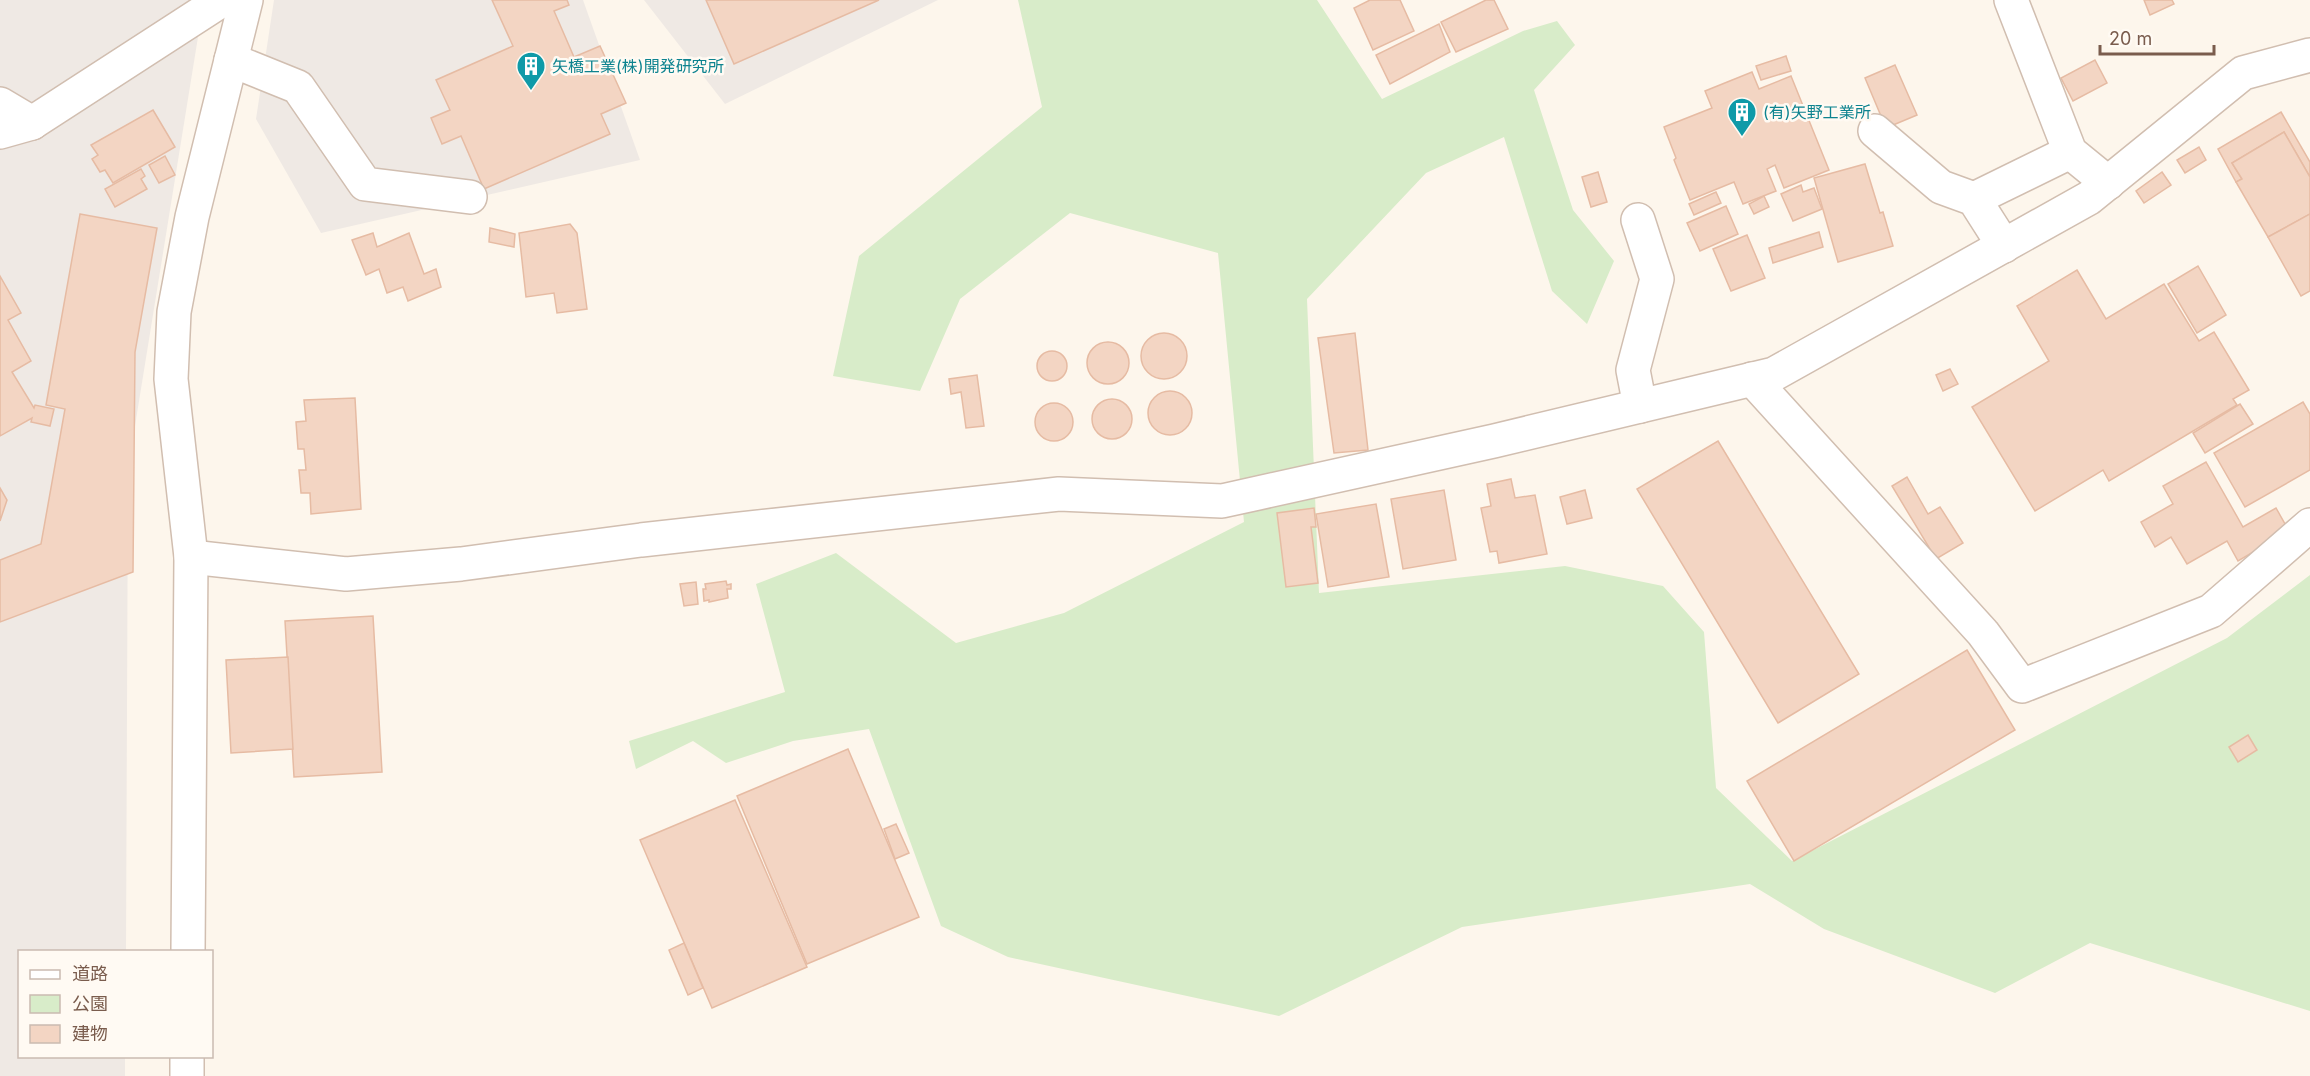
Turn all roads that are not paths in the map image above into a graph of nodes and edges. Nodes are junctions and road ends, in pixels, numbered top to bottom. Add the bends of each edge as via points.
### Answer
1 (222, 0) edge
2 (246, 0) edge
3 (2011, 0) edge
4 (2310, 55) edge
5 (231, 60) junction
6 (0, 104) edge
7 (32, 123) junction
8 (1875, 131) dead end
9 (0, 132) edge
10 (2070, 152) junction
11 (2108, 183) junction
12 (470, 197) dead end
13 (1974, 199) junction
14 (1638, 220) dead end
15 (2004, 246) junction
16 (1752, 379) junction
17 (1640, 406) junction
18 (2310, 525) edge
19 (190, 557) junction
20 (188, 950) edge
21 (187, 1058) edge
22 (187, 1076) edge

1 - 7 street
2 - 5 street
3 - 10 street
4 - 11 street via 2242,73
5 - 12 street via 298,87 365,184
5 - 19 street via 192,218 174,312 171,379
6 - 7 street
7 - 9 street
8 - 13 street via 1941,187
10 - 11 street
10 - 13 street
11 - 15 street
13 - 15 street
14 - 17 street via 1657,279 1633,370
15 - 16 street via 1774,374
16 - 17 street
16 - 18 street via 1983,633 2022,686 2211,611
17 - 19 street via 1222,501 1059,494 346,574
19 - 20 street
21 - 22 street

